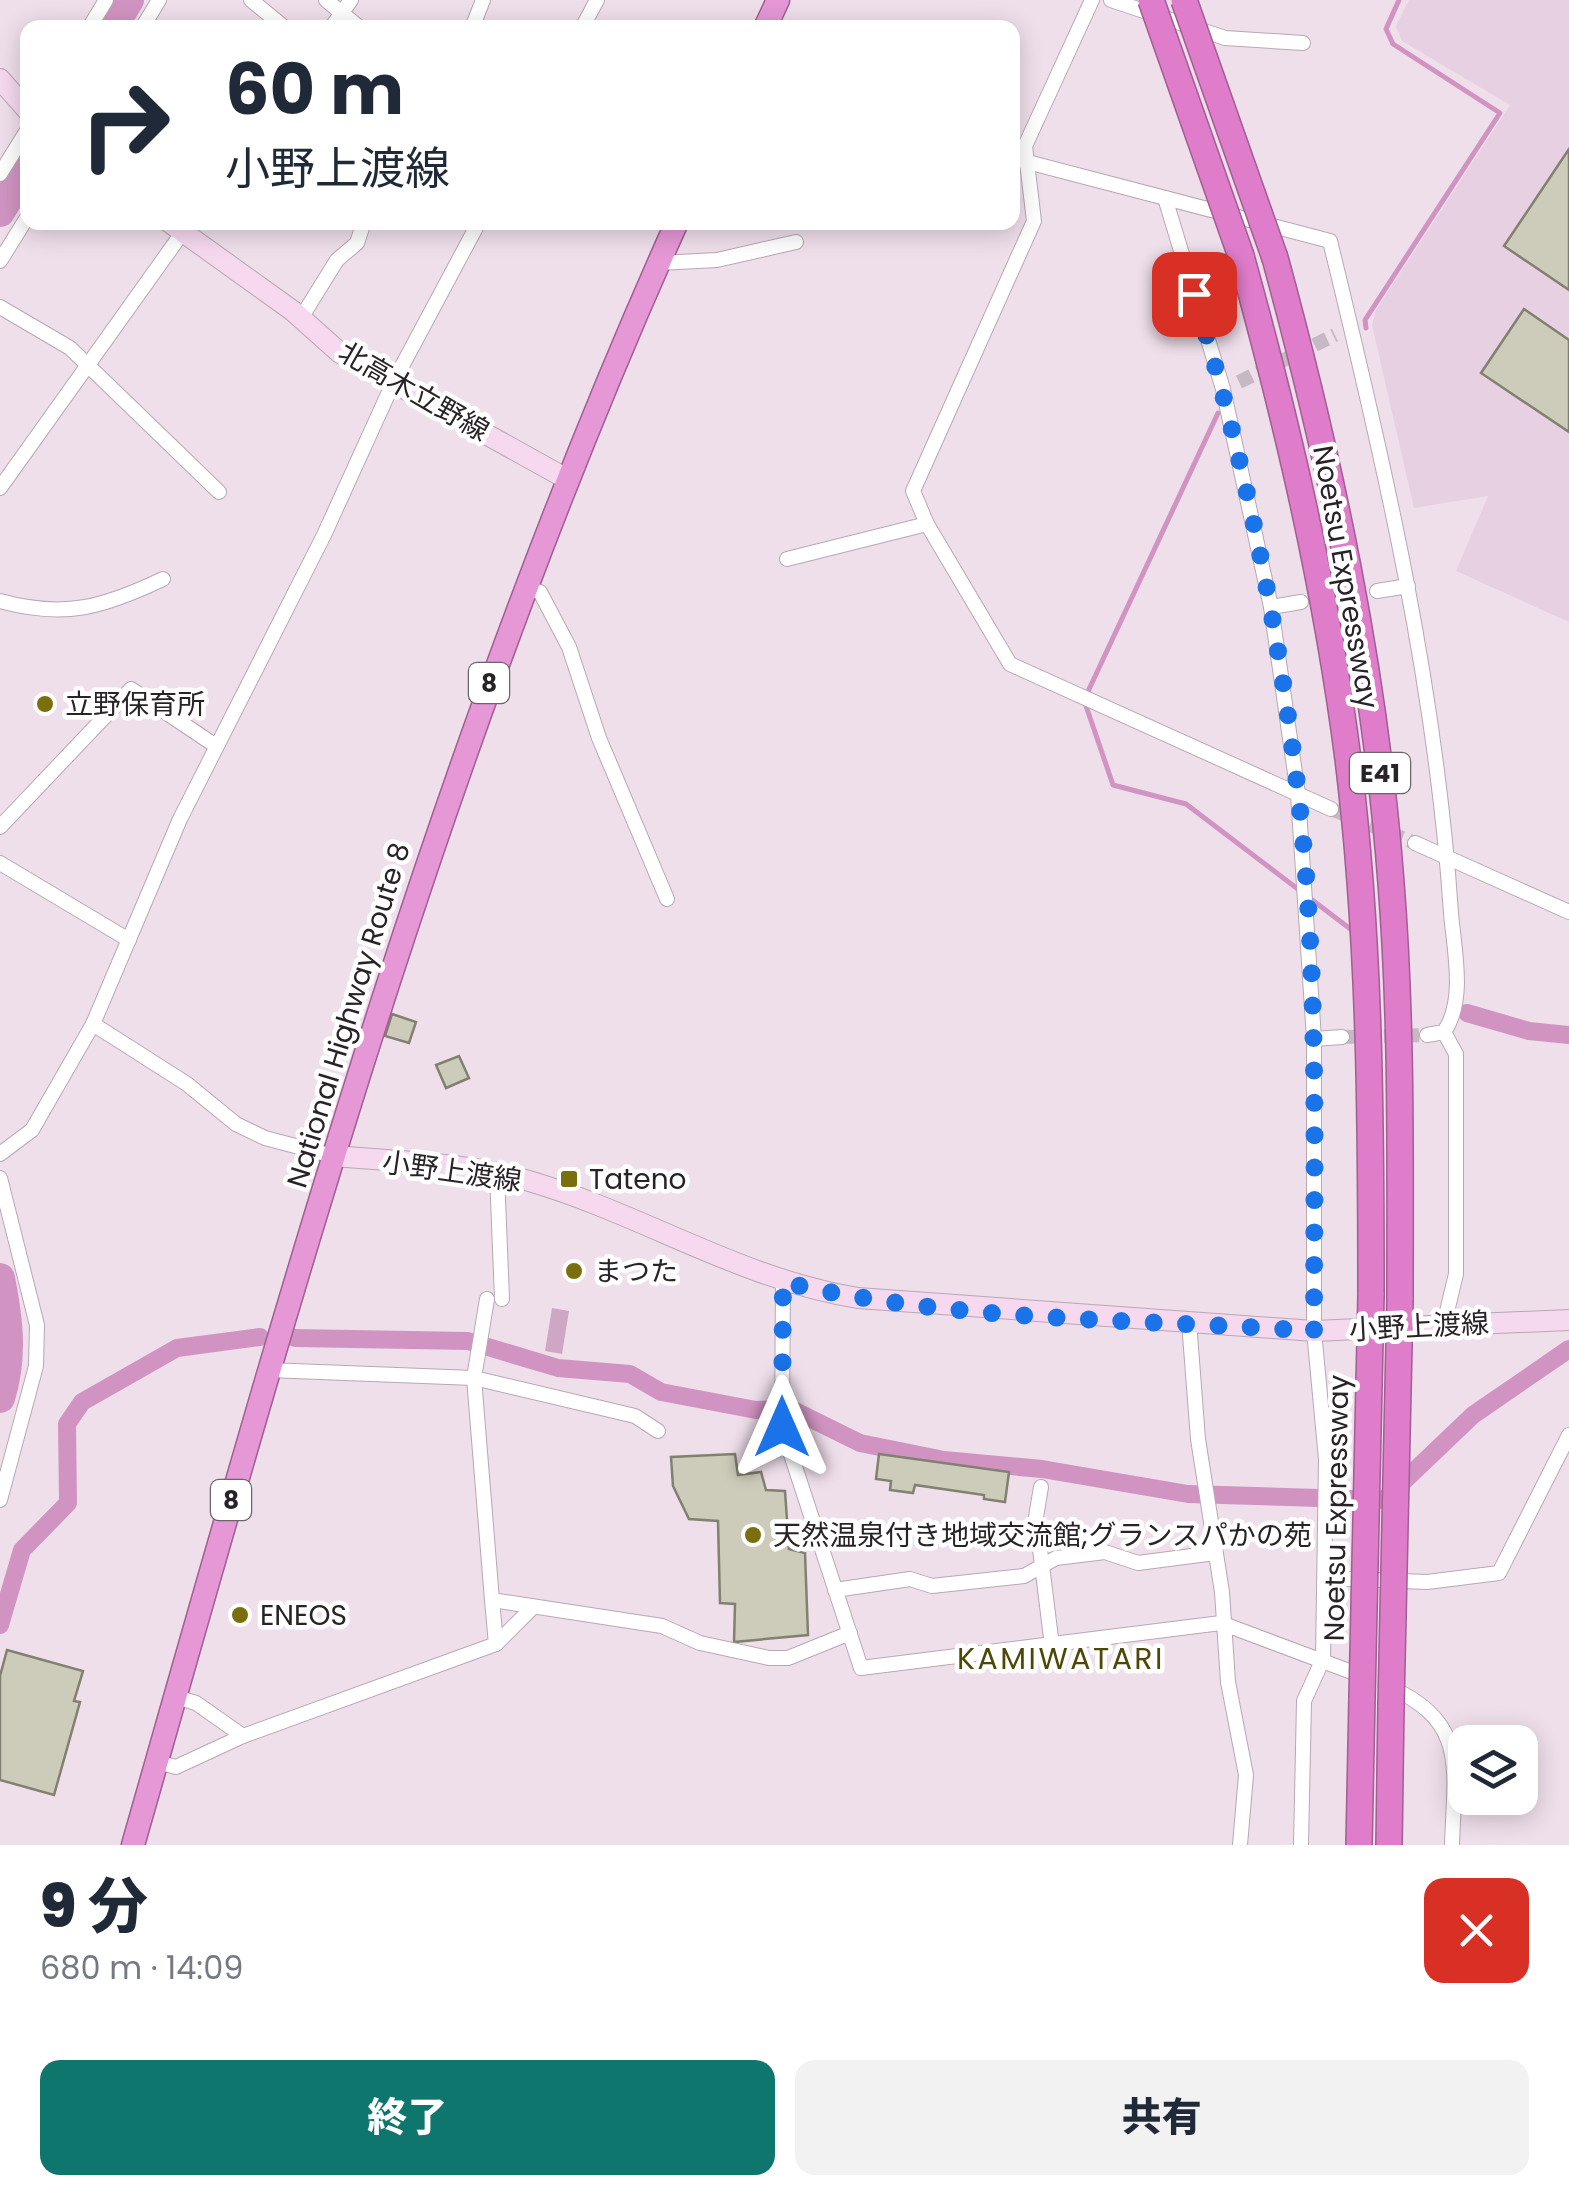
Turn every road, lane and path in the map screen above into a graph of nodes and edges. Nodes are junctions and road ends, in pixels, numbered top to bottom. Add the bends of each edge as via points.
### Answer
1 (250, 0) edge
2 (326, 0) edge
3 (1092, 0) edge
4 (1110, 0) edge
5 (1152, 0) edge
6 (1184, 0) edge
7 (346, 6) edge
8 (275, 20) edge
9 (1303, 44) dead end
10 (0, 78) edge
11 (20, 101) edge
12 (20, 142) edge
13 (1020, 155) edge
14 (1020, 160) edge
15 (1020, 167) edge
16 (0, 174) edge
17 (1166, 198) junction
18 (20, 229) edge
19 (178, 230) edge
20 (186, 230) edge
21 (361, 230) edge
22 (474, 230) edge
23 (673, 230) edge
24 (796, 242) dead end
25 (0, 261) edge
26 (659, 262) junction
27 (0, 308) edge
28 (301, 318) junction
29 (1351, 326) junction
30 (1335, 335) tunnel mouth
31 (88, 364) junction
32 (394, 381) junction
33 (1238, 382) tunnel mouth
34 (1223, 390) junction
35 (568, 479) junction
36 (0, 488) edge
37 (220, 492) dead end
38 (927, 524) junction
39 (786, 559) dead end
40 (163, 580) dead end
41 (1408, 586) junction
42 (523, 587) junction
43 (1377, 591) dead end
44 (0, 601) edge
45 (1301, 602) dead end
46 (1271, 607) junction
47 (216, 746) junction
48 (1298, 794) junction
49 (1331, 809) tunnel mouth
50 (0, 826) edge
51 (1415, 844) tunnel mouth
52 (1447, 856) junction
53 (0, 863) edge
54 (666, 899) dead end
55 (1569, 912) edge
56 (129, 940) junction
57 (93, 1024) junction
58 (1444, 1032) junction
59 (1428, 1035) tunnel mouth
60 (1342, 1037) tunnel mouth
61 (1314, 1039) junction
62 (0, 1154) edge
63 (333, 1156) junction
64 (497, 1174) junction
65 (0, 1178) edge
66 (783, 1282) junction
67 (1569, 1320) edge
68 (1189, 1322) junction
69 (1444, 1324) junction
70 (1314, 1331) junction
71 (268, 1370) junction
72 (474, 1378) junction
73 (658, 1432) dead end
74 (1569, 1436) edge
75 (1041, 1487) dead end
76 (0, 1500) edge
77 (1214, 1553) junction
78 (1042, 1566) junction
79 (1325, 1578) junction
80 (836, 1590) junction
81 (492, 1600) junction
82 (533, 1606) junction
83 (1222, 1623) junction
84 (850, 1633) junction
85 (496, 1644) junction
86 (1052, 1646) junction
87 (1323, 1659) junction
88 (176, 1697) junction
89 (244, 1736) junction
90 (157, 1762) junction
91 (133, 1845) edge
92 (1240, 1845) edge
93 (1301, 1845) edge
94 (1360, 1845) edge
95 (1389, 1845) edge
96 (1452, 1845) edge

1 - 8 street
2 - 7 street
3 - 13 street
4 - 9 street via 1225,38
5 - 94 highway, Noetsu Expressway / E41, bridge via 1241,256 1303,500 1348,760 1367,975 1371,1295
6 - 95 highway, Noetsu Expressway / E41, bridge via 1274,258 1340,524 1378,757 1398,987 1400,1299
10 - 11 main road
12 - 16 street
14 - 17 street
15 - 38 street via 1034,221 913,491
17 - 29 street via 1330,241
17 - 34 street
18 - 25 street
19 - 31 street
20 - 28 main road, 北高木立野線
21 - 28 street
22 - 32 street
23 - 26 highway, National Highway Route 8 / 8
24 - 26 street via 717,260
26 - 35 highway, National Highway Route 8 / 8
27 - 31 street
28 - 32 main road, 北高木立野線 via 340,353
29 - 30 street
29 - 41 street
31 - 36 street
31 - 37 street
32 - 35 main road, 北高木立野線
32 - 47 street
33 - 34 street
34 - 46 street
35 - 42 highway, National Highway Route 8 / 8
38 - 39 street
38 - 48 street via 1010,664
40 - 44 street via 79,611
41 - 43 street
41 - 52 street
42 - 54 street via 540,592 568,647
42 - 63 highway, National Highway Route 8 / 8
45 - 46 street
46 - 48 street
47 - 50 street via 131,689
47 - 56 street
48 - 49 street
48 - 61 street
51 - 52 street
52 - 55 street
52 - 58 street via 1456,990
53 - 56 street
56 - 57 street
57 - 62 street via 32,1130
57 - 63 street via 236,1124
58 - 59 street
58 - 69 street via 1456,1054 1456,1274
60 - 61 street
61 - 70 street
63 - 64 main road, 小野上渡線
63 - 71 highway, National Highway Route 8 / 8
64 - 66 main road, 小野上渡線 via 530,1181
64 - 72 street via 494,1299 476,1345
65 - 76 street via 37,1325 36,1366
66 - 68 main road, 小野上渡線 via 858,1298
66 - 80 street via 782,1427
67 - 69 main road, 小野上渡線
68 - 70 main road, 小野上渡線
68 - 77 street
69 - 70 main road, 小野上渡線
70 - 79 street via 1326,1459
71 - 72 street
71 - 88 highway, National Highway Route 8 / 8
72 - 73 street via 635,1416
72 - 81 street
74 - 79 street via 1499,1574 1427,1582
75 - 78 street via 1036,1517
77 - 78 street via 1138,1563 1105,1552
77 - 83 street
78 - 80 street via 1024,1576 932,1586 910,1579
78 - 86 street
79 - 87 street
80 - 84 street
81 - 82 street
81 - 85 street
82 - 84 street via 662,1626 700,1643 769,1658 788,1658
82 - 85 street
83 - 86 street
83 - 87 street
83 - 92 street via 1246,1775
84 - 86 street via 861,1668
85 - 89 street
87 - 93 street via 1304,1702
87 - 96 street via 1418,1700 1446,1728 1454,1765
88 - 89 street
88 - 90 highway, National Highway Route 8 / 8
89 - 90 street via 176,1767
90 - 91 highway, National Highway Route 8 / 8

